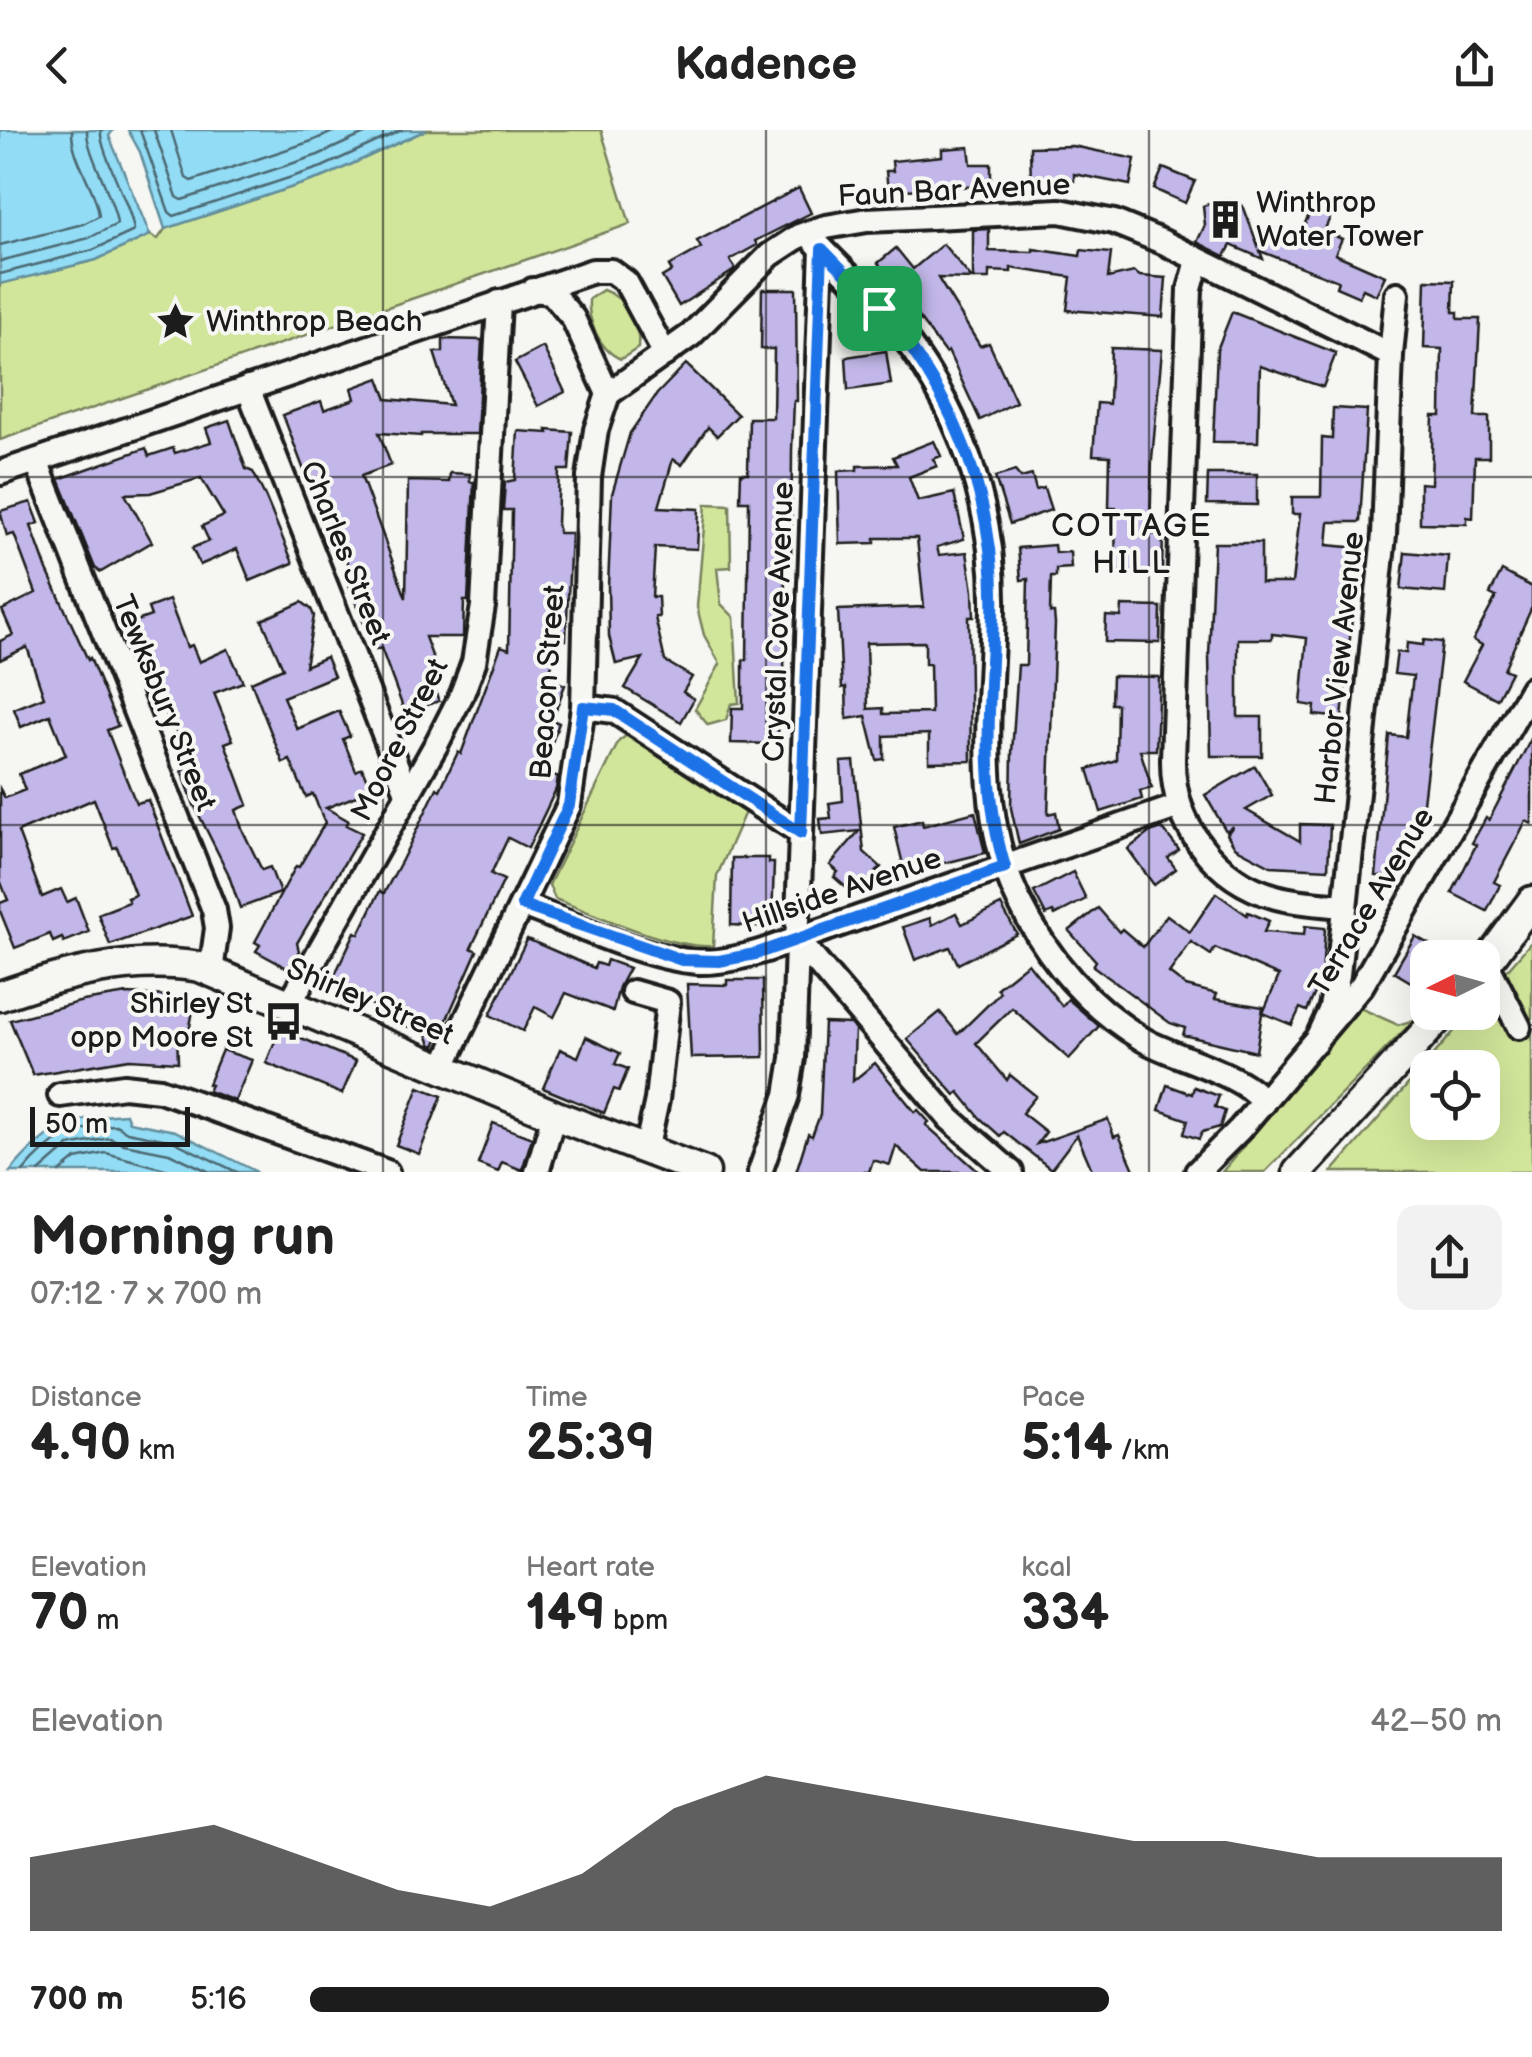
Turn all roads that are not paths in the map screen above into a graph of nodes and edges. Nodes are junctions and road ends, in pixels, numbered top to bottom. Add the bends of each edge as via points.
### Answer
1 (814, 241) junction
2 (1198, 260) junction
3 (534, 290) junction
4 (1397, 294) dead end
5 (499, 302) junction
6 (665, 354) junction
7 (1391, 356) junction
8 (248, 388) junction
9 (608, 394) junction
10 (36, 461) junction
11 (0, 473) edge
12 (1532, 688) edge
13 (583, 707) junction
14 (408, 795) junction
15 (1178, 806) junction
16 (801, 833) junction
17 (1005, 867) junction
18 (1532, 902) edge
19 (522, 905) junction
20 (1345, 906) junction
21 (797, 939) junction
22 (1500, 945) edge
23 (211, 971) junction
24 (2, 989) edge
25 (632, 992) dead end
26 (1500, 994) edge
27 (290, 1003) junction
28 (1519, 1027) dead end
29 (1428, 1030) edge
30 (1316, 1043) junction
31 (442, 1068) junction
32 (60, 1095) dead end
33 (1263, 1103) junction
34 (554, 1115) junction
35 (646, 1151) junction
36 (354, 1166) edge
37 (387, 1172) edge
38 (536, 1172) edge
39 (705, 1172) edge
40 (760, 1172) edge
41 (1011, 1172) edge
42 (1197, 1172) edge
43 (1298, 1172) edge

1 - 2 street, Faun Bar Avenue via 836,224 867,220 1072,212 1126,226
1 - 6 street, Faun Bar Avenue via 770,255
1 - 16 street, Crystal Cove Avenue
1 - 17 street via 923,366 977,482 993,575 989,794
2 - 7 street, Faun Bar Avenue
2 - 15 street via 1190,289 1172,759
3 - 5 street
3 - 6 street via 593,271 617,274
3 - 9 street via 551,292 565,304
4 - 7 street, Harbor View Avenue
5 - 8 street
5 - 14 street, Moore Street via 478,644 462,694
6 - 9 street, Faun Bar Avenue
7 - 20 street, Harbor View Avenue via 1384,535
8 - 10 street
8 - 14 street, Charles Street
9 - 13 street, Beacon Street via 587,496
10 - 11 street
10 - 23 street, Tewksbury Street via 214,910
12 - 30 street, Terrace Avenue via 1368,976
13 - 16 street via 614,710
13 - 19 street, Beacon Street via 569,805
14 - 27 street, Moore Street
15 - 17 street, Hillside Avenue
15 - 20 street via 1196,839 1229,875 1276,897
16 - 21 street, Crystal Cove Avenue
17 - 21 street, Hillside Avenue
17 - 33 street via 1046,948 1092,1002 1158,1047 1249,1086
18 - 22 main road
19 - 21 street, Hillside Avenue via 682,960 732,959
19 - 31 street, Beacon Street
20 - 30 street, Harbor View Avenue via 1336,988
21 - 40 street, Crystal Cove Avenue via 792,1073
21 - 41 street via 950,1120
23 - 24 main road, Shirley Street via 131,964
23 - 27 main road, Shirley Street
25 - 35 street via 668,1002
26 - 28 street
27 - 31 main road, Shirley Street
29 - 43 main road
30 - 33 street, Terrace Avenue
31 - 34 main road, Shirley Street
32 - 36 street via 124,1086 160,1090
33 - 42 street, Terrace Avenue
34 - 35 main road, Shirley Street
34 - 38 street
35 - 39 main road, Shirley Street
36 - 37 street

